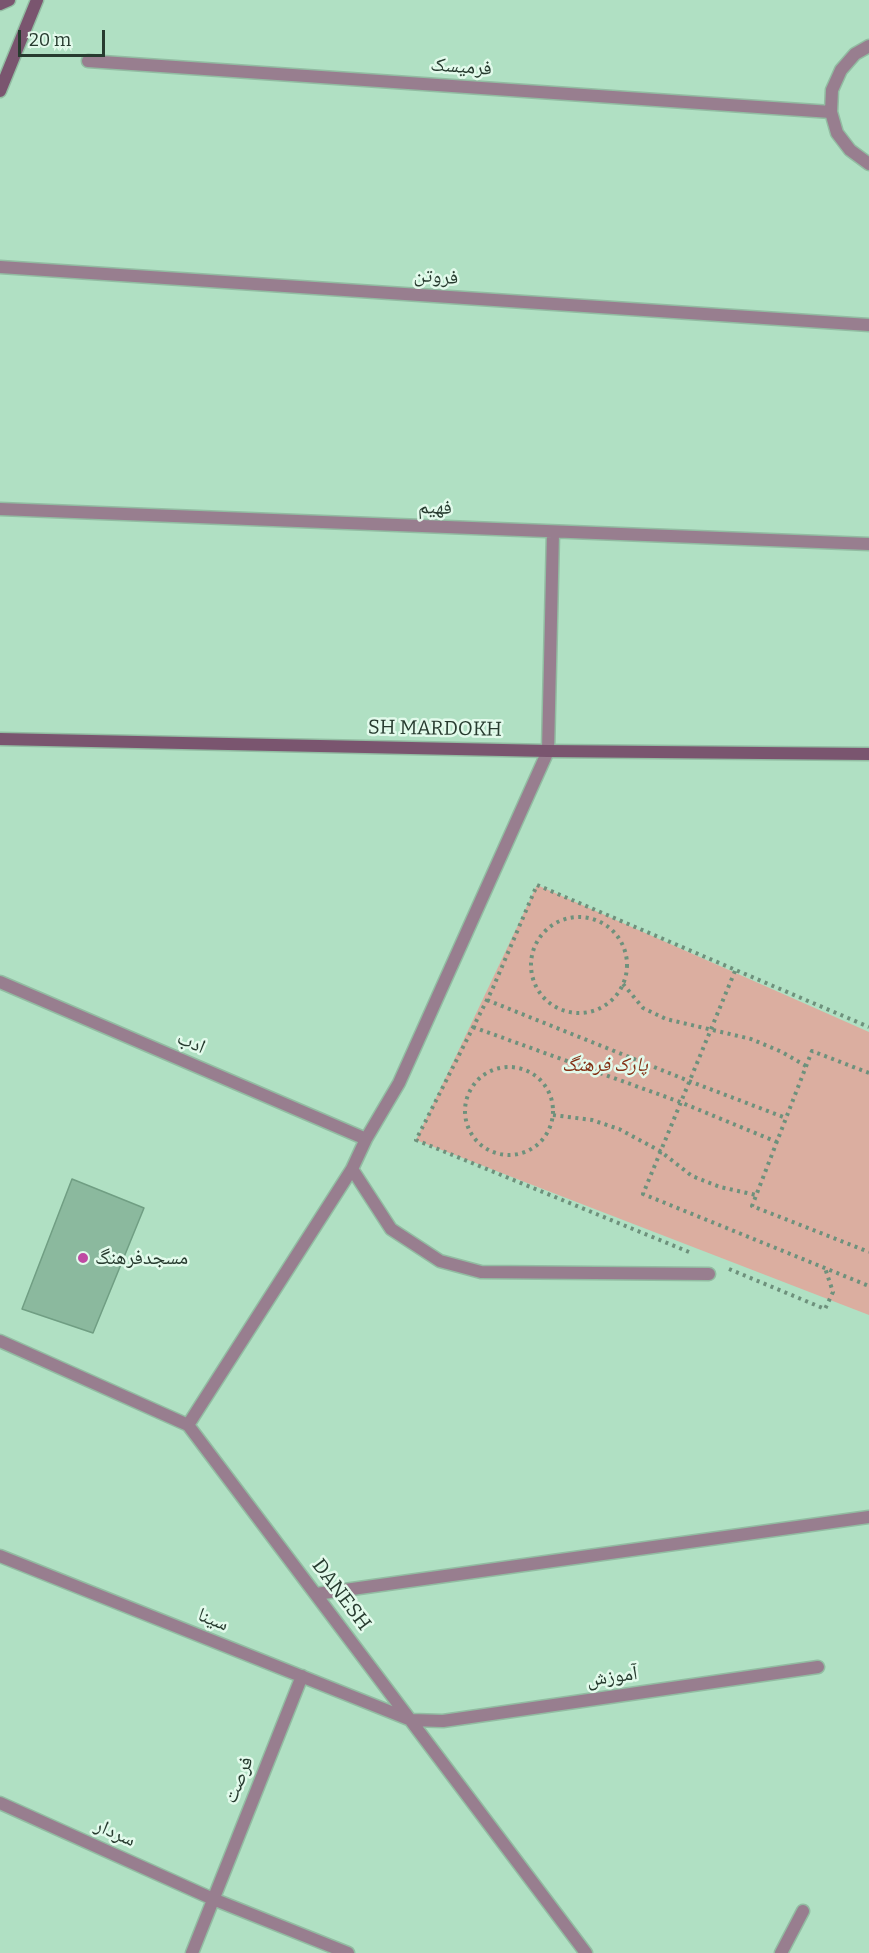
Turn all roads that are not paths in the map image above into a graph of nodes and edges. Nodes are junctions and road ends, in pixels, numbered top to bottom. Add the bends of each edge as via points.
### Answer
1 (9, 0) edge
2 (37, 0) edge
3 (0, 4) edge
4 (869, 46) edge
5 (88, 61) dead end
6 (0, 91) edge
7 (831, 112) junction
8 (869, 164) edge
9 (0, 267) edge
10 (869, 326) edge
11 (0, 510) edge
12 (553, 532) junction
13 (869, 544) edge
14 (0, 739) edge
15 (548, 751) junction
16 (869, 754) edge
17 (0, 982) edge
18 (366, 1139) junction
19 (352, 1169) junction
20 (708, 1274) dead end
21 (0, 1341) edge
22 (188, 1425) junction
23 (869, 1517) edge
24 (0, 1556) edge
25 (316, 1594) junction
26 (818, 1667) dead end
27 (302, 1676) junction
28 (411, 1720) junction
29 (0, 1803) edge
30 (213, 1899) junction
31 (803, 1911) dead end
32 (192, 1953) edge
33 (348, 1953) edge
34 (586, 1953) edge
35 (781, 1953) edge

1 - 3 street
2 - 6 street
4 - 7 street via 855,54 841,70 832,90
5 - 7 street, فرمیسک
7 - 8 street via 837,133 850,150
9 - 10 street, فروتن
11 - 12 street, فهیم
12 - 13 street, فهیم
12 - 15 street
14 - 15 street, SH MARDOKH
15 - 16 street, SH MARDOKH
15 - 18 street via 399,1083
17 - 18 street, ادب
18 - 19 street
19 - 20 street via 391,1229 440,1261 481,1272
19 - 22 street
21 - 22 street, DANESH
22 - 25 street, DANESH
23 - 25 street
24 - 27 street, سینا
25 - 28 street, DANESH
26 - 28 street, آموزش via 443,1721
27 - 28 street, سینا
27 - 30 street, فرصت
28 - 34 street, DANESH
29 - 30 street, سردار
30 - 32 street, فرصت
30 - 33 street, سردار
31 - 35 street

